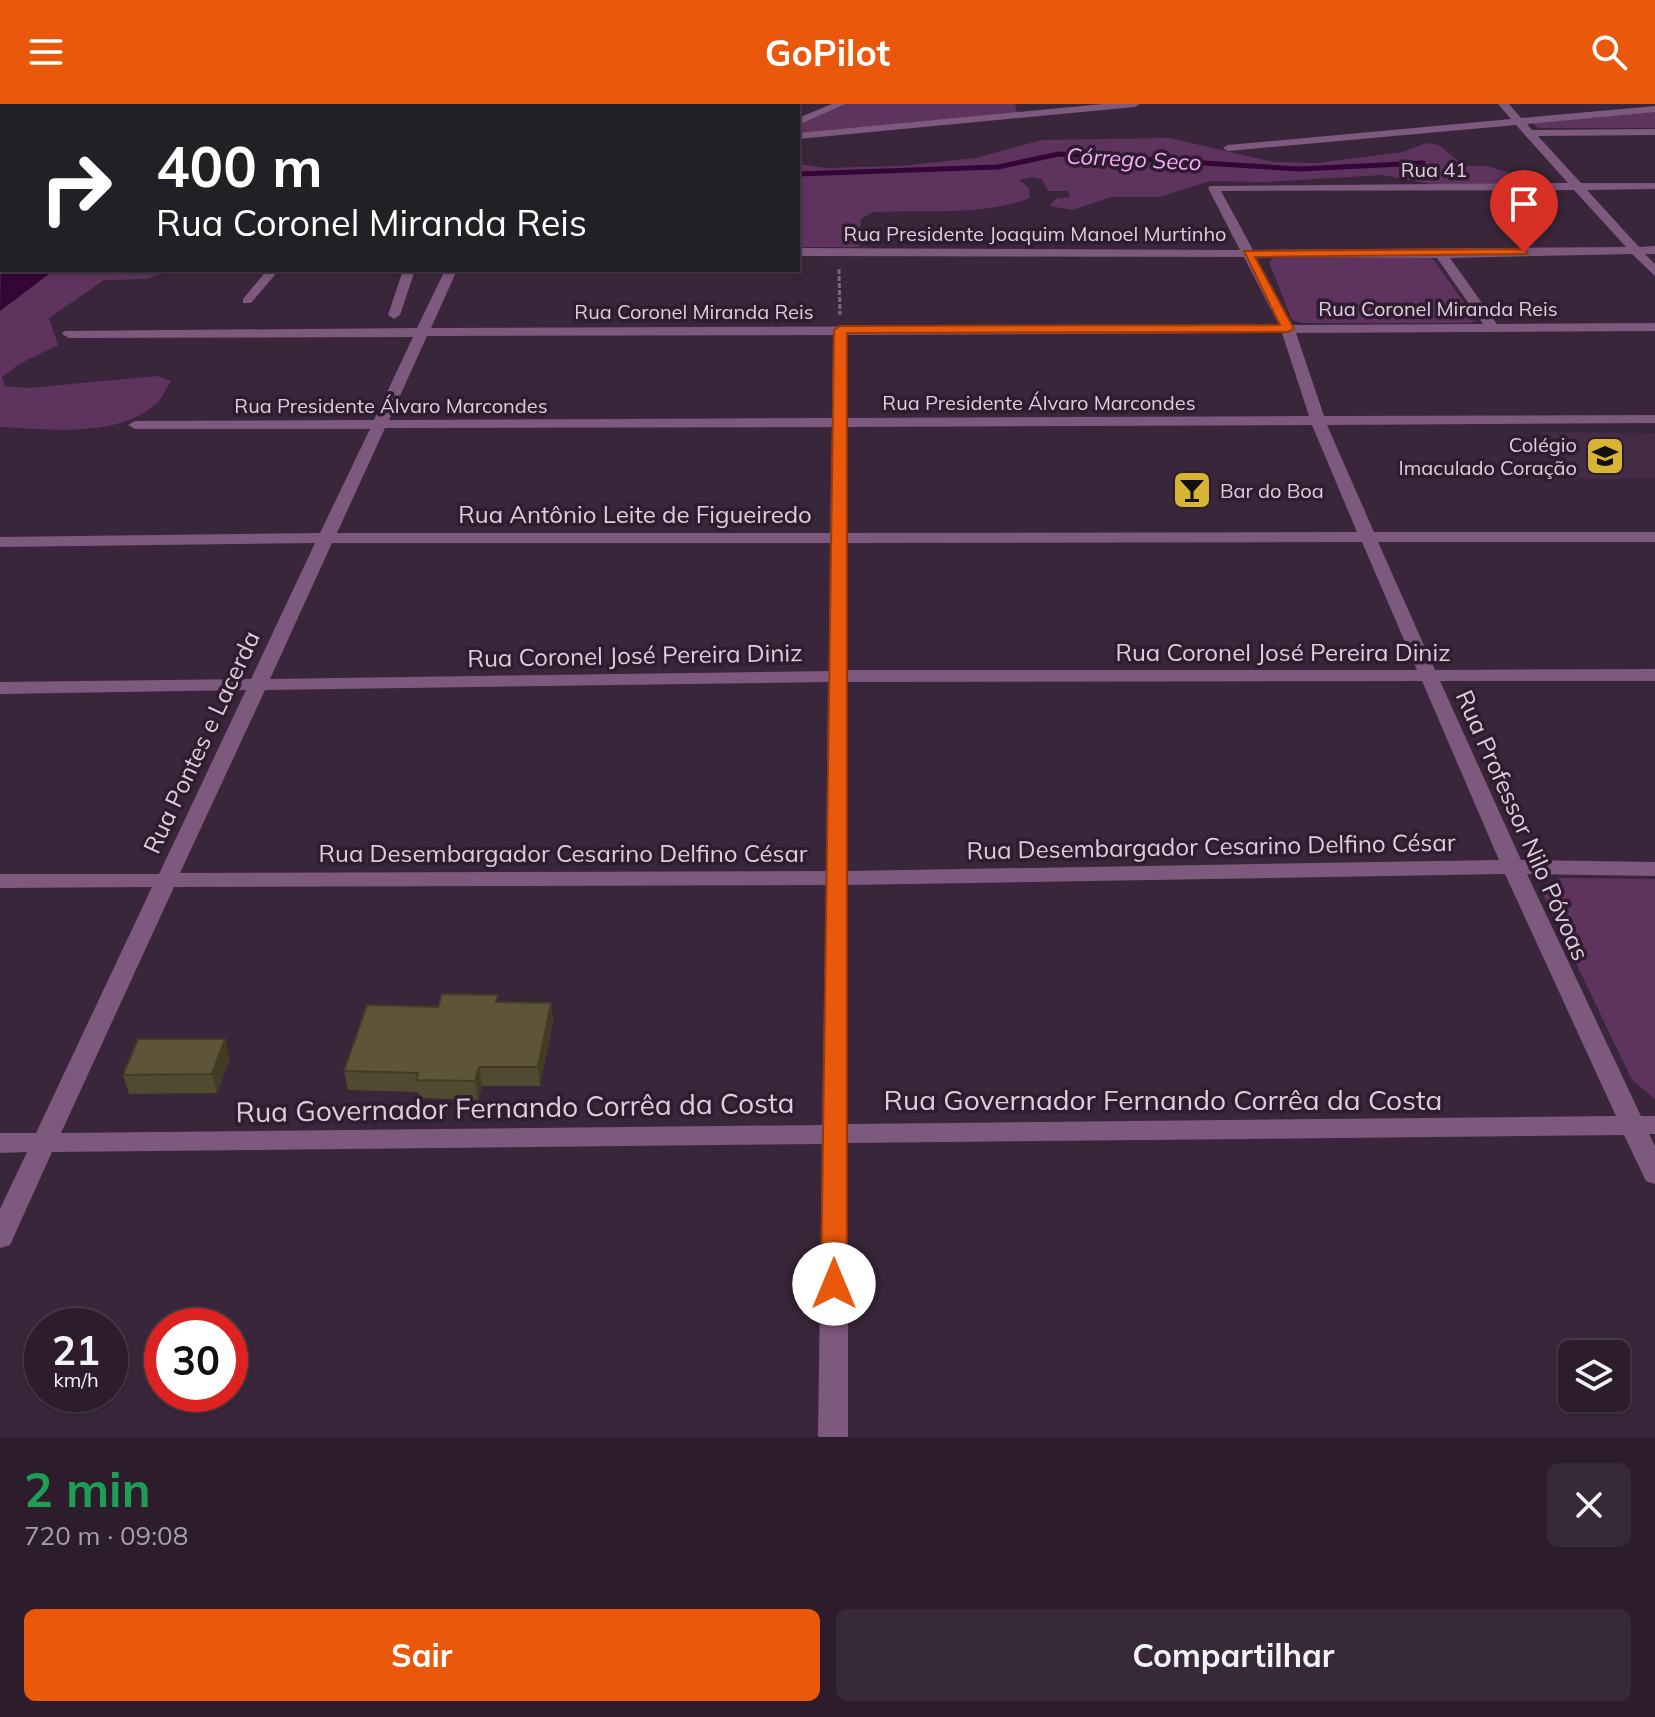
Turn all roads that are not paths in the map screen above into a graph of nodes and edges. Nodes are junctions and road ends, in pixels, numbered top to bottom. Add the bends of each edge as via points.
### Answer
1 (841, 104) edge
2 (1135, 104) edge
3 (1503, 104) edge
4 (1655, 109) edge
5 (1023, 110) edge
6 (800, 121) edge
7 (1520, 122) junction
8 (1655, 132) edge
9 (1530, 133) junction
10 (800, 136) edge
11 (1228, 148) dead end
12 (1577, 186) junction
13 (1655, 186) edge
14 (1214, 188) joint
15 (1635, 250) junction
16 (1655, 250) edge
17 (800, 252) edge
18 (1248, 254) junction
19 (1441, 254) junction
20 (271, 272) edge
21 (408, 272) edge
22 (450, 272) edge
23 (1655, 272) edge
24 (247, 301) dead end
25 (394, 315) dead end
26 (1655, 327) edge
27 (1493, 328) junction
28 (1288, 329) junction
29 (840, 330) junction
30 (424, 333) junction
31 (69, 334) dead end
32 (1655, 419) edge
33 (1318, 421) junction
34 (840, 424) junction
35 (135, 425) dead end
36 (381, 425) junction
37 (1655, 537) edge
38 (325, 538) junction
39 (839, 538) junction
40 (1368, 538) junction
41 (0, 542) edge
42 (1655, 675) edge
43 (838, 676) junction
44 (1432, 676) junction
45 (258, 685) junction
46 (0, 688) edge
47 (1513, 867) junction
48 (1655, 869) edge
49 (837, 878) junction
50 (0, 881) edge
51 (164, 882) junction
52 (1644, 1125) edge
53 (835, 1132) junction
54 (45, 1142) junction
55 (0, 1143) edge
56 (1655, 1174) edge
57 (0, 1237) edge
58 (833, 1437) edge

1 - 6 street
2 - 5 street
3 - 7 street
4 - 7 street
5 - 10 street
7 - 9 street
7 - 11 street
8 - 9 street
9 - 12 street
12 - 13 street, Rua 41
12 - 14 street, Rua 41
12 - 15 street
14 - 18 street, Rua Professor Nilo Póvoas
15 - 16 street, Rua Presidente Joaquim Manoel Murtinho
15 - 19 street, Rua Presidente Joaquim Manoel Murtinho
15 - 23 street
17 - 18 street, Rua Presidente Joaquim Manoel Murtinho
18 - 19 street, Rua Presidente Joaquim Manoel Murtinho
18 - 28 street, Rua Professor Nilo Póvoas
19 - 27 street
20 - 24 lane
21 - 25 lane
22 - 30 street, Rua Pontes e Lacerda
26 - 27 street, Rua Coronel Miranda Reis
27 - 28 street, Rua Coronel Miranda Reis
28 - 29 street, Rua Coronel Miranda Reis
28 - 33 street, Rua Professor Nilo Póvoas
29 - 30 street, Rua Coronel Miranda Reis
29 - 34 street
30 - 31 street, Rua Coronel Miranda Reis
30 - 36 street, Rua Pontes e Lacerda
32 - 33 street, Rua Presidente Álvaro Marcondes
33 - 34 street, Rua Presidente Álvaro Marcondes
33 - 40 street, Rua Professor Nilo Póvoas
34 - 36 street, Rua Presidente Álvaro Marcondes
34 - 39 street
35 - 36 street, Rua Presidente Álvaro Marcondes
36 - 38 street, Rua Pontes e Lacerda
37 - 40 street, Rua Antônio Leite de Figueiredo
38 - 39 street, Rua Antônio Leite de Figueiredo
38 - 41 street, Rua Antônio Leite de Figueiredo
38 - 45 street, Rua Pontes e Lacerda
39 - 40 street, Rua Antônio Leite de Figueiredo
39 - 43 street
40 - 44 street, Rua Professor Nilo Póvoas
42 - 44 street, Rua Coronel José Pereira Diniz
43 - 44 street, Rua Coronel José Pereira Diniz
43 - 45 street, Rua Coronel José Pereira Diniz
43 - 49 street
44 - 47 street, Rua Professor Nilo Póvoas
45 - 46 street, Rua Coronel José Pereira Diniz
45 - 51 street, Rua Pontes e Lacerda
47 - 48 street, Rua Desembargador Cesarino Delfino César
47 - 49 street, Rua Desembargador Cesarino Delfino César
47 - 52 street, Rua Professor Nilo Póvoas
49 - 51 street, Rua Desembargador Cesarino Delfino César
49 - 53 street
50 - 51 street, Rua Desembargador Cesarino Delfino César
51 - 54 street, Rua Pontes e Lacerda
52 - 53 street, Rua Governador Fernando Corrêa da Costa
52 - 56 street, Rua Professor Nilo Póvoas
53 - 54 street, Rua Governador Fernando Corrêa da Costa
53 - 58 street
54 - 55 street, Rua Governador Fernando Corrêa da Costa
54 - 57 street, Rua Pontes e Lacerda

